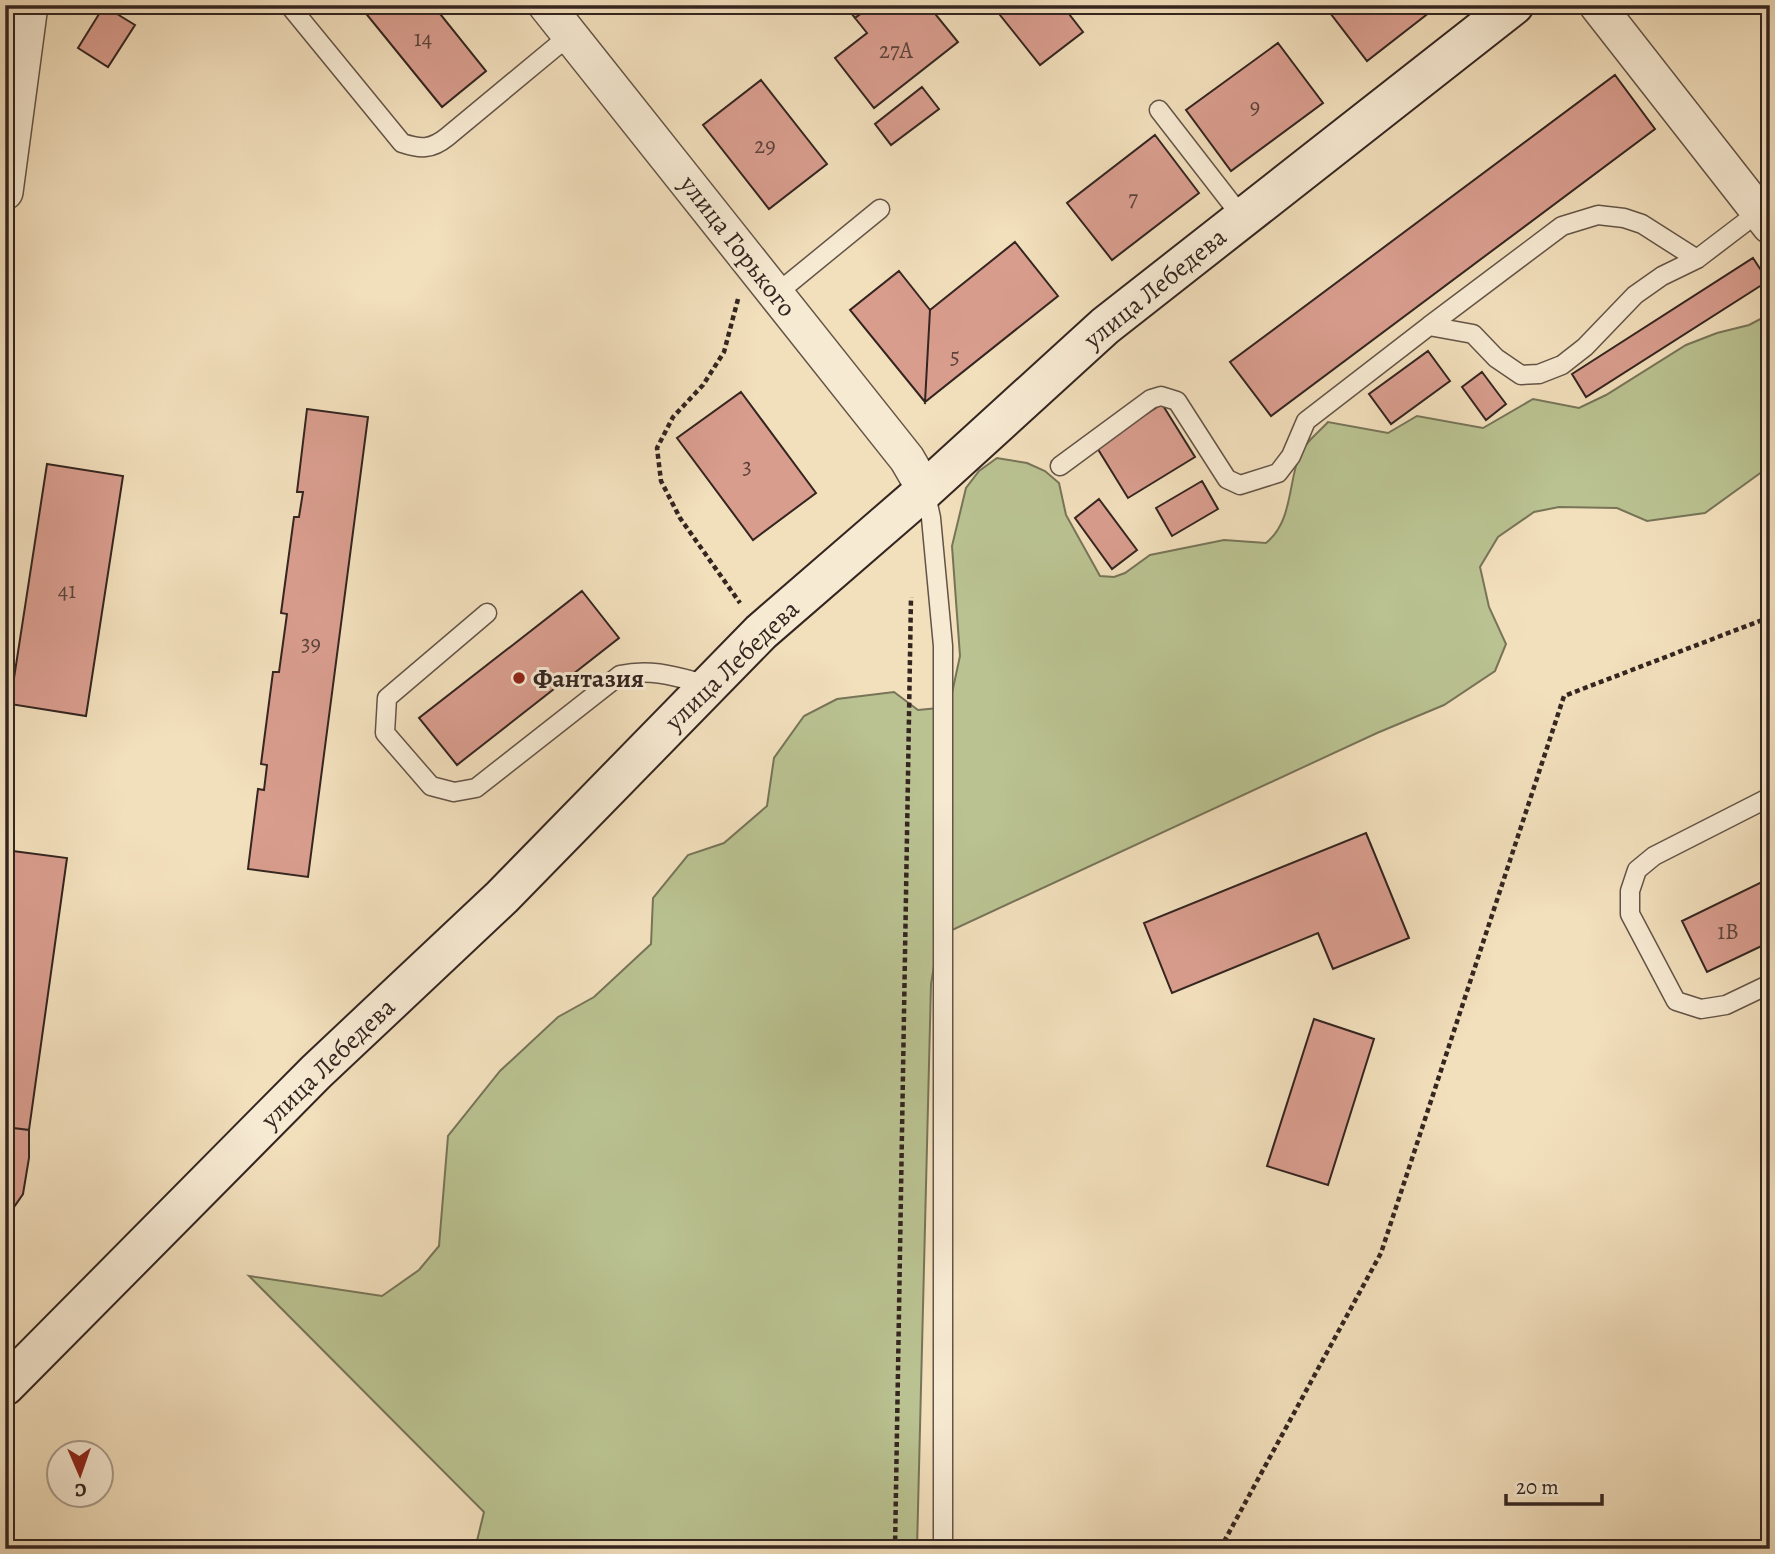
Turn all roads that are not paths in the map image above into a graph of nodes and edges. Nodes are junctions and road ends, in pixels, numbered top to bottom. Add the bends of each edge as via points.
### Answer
1 (30, 5) edge
2 (289, 5) edge
3 (546, 5) edge
4 (1514, 5) edge
5 (1597, 5) edge
6 (570, 34) junction
7 (1158, 110) dead end
8 (5, 191) edge
9 (880, 209) dead end
10 (1242, 218) junction
11 (1765, 218) edge
12 (1697, 259) junction
13 (776, 294) junction
14 (1429, 326) junction
15 (1060, 466) dead end
16 (925, 490) junction
17 (487, 613) dead end
18 (708, 685) junction
19 (1770, 797) edge
20 (1770, 984) edge
21 (5, 1386) edge
22 (943, 1549) edge

1 - 8 street
2 - 6 lane via 402,143 426,148 447,138
3 - 6 street, улица Горького
4 - 10 street, улица Лебедева
5 - 11 street
6 - 13 street, улица Горького
7 - 10 lane
9 - 13 lane
10 - 16 street, улица Лебедева via 1105,326
11 - 12 lane
12 - 14 lane via 1642,224 1598,215 1562,226
12 - 14 lane via 1635,295 1562,365 1539,374 1521,375 1473,334
13 - 16 street, улица Горького via 907,459
14 - 15 lane via 1306,421 1278,473 1240,485 1227,479 1177,401 1161,396 1150,399
16 - 18 street, улица Лебедева via 761,632
16 - 22 lane via 943,646
17 - 18 lane via 387,698 385,733 431,786 454,792 475,789 620,675 660,673
18 - 21 street, улица Лебедева via 502,897 317,1072
19 - 20 lane via 1654,856 1637,870 1630,891 1630,914 1676,1001 1701,1009 1726,1005

